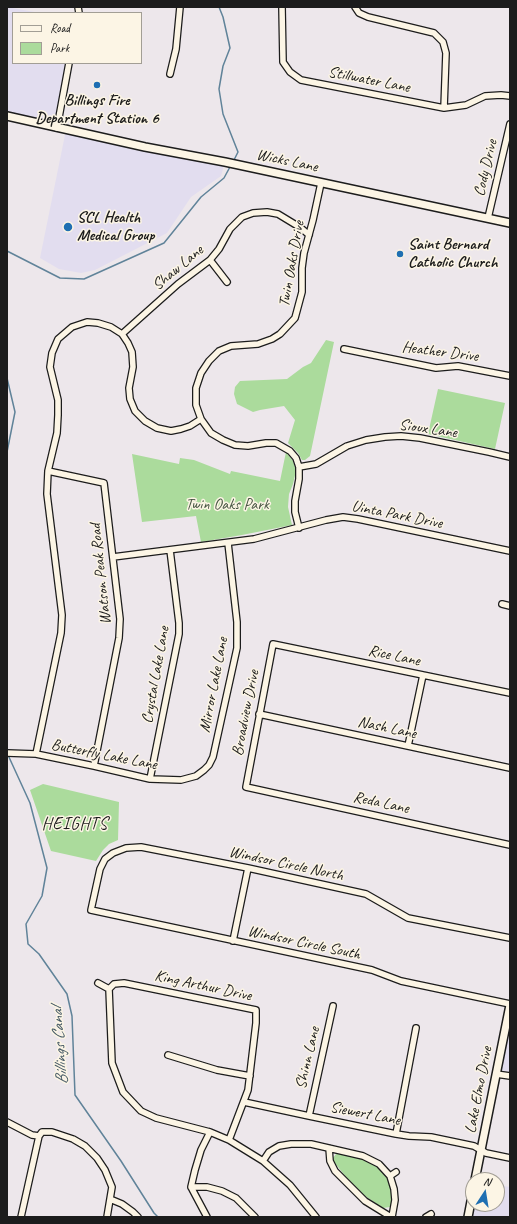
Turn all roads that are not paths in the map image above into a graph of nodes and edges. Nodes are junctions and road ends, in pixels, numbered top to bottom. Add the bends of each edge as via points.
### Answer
1 (180, 7) edge
2 (282, 7) edge
3 (355, 7) edge
4 (70, 64) edge
5 (170, 74) dead end
6 (510, 96) edge
7 (444, 108) junction
8 (7, 116) edge
9 (510, 124) edge
10 (57, 128) junction
11 (321, 183) junction
12 (488, 218) junction
13 (510, 223) edge
14 (309, 235) junction
15 (210, 260) junction
16 (227, 282) dead end
17 (122, 334) junction
18 (344, 350) dead end
19 (510, 376) edge
20 (201, 419) junction
21 (510, 457) edge
22 (299, 467) junction
23 (48, 472) junction
24 (299, 528) junction
25 (228, 543) junction
26 (170, 550) junction
27 (510, 550) edge
28 (113, 557) junction
29 (502, 604) dead end
30 (510, 606) edge
31 (273, 644) joint
32 (423, 675) junction
33 (510, 693) edge
34 (259, 714) junction
35 (408, 746) junction
36 (7, 753) edge
37 (36, 754) junction
38 (94, 766) junction
39 (510, 768) edge
40 (196, 776) joint
41 (150, 779) junction
42 (246, 786) joint
43 (510, 845) edge
44 (248, 868) junction
45 (91, 910) joint
46 (510, 938) edge
47 (233, 941) junction
48 (98, 983) dead end
49 (109, 989) junction
50 (510, 1004) edge
51 (333, 1006) dead end
52 (416, 1028) dead end
53 (168, 1055) dead end
54 (496, 1074) junction
55 (250, 1076) junction
56 (510, 1076) edge
57 (244, 1102) junction
58 (308, 1116) junction
59 (7, 1122) edge
60 (210, 1132) junction
61 (40, 1134) junction
62 (396, 1134) junction
63 (229, 1140) junction
64 (328, 1148) junction
65 (481, 1150) junction
66 (510, 1158) edge
67 (263, 1161) junction
68 (396, 1172) dead end
69 (477, 1172) edge
70 (390, 1176) junction
71 (191, 1187) junction
72 (110, 1200) junction
73 (22, 1217) edge
74 (107, 1217) edge
75 (138, 1217) edge
76 (207, 1217) edge
77 (255, 1217) edge
78 (316, 1217) edge
79 (392, 1217) edge

1 - 5 street via 176,49
2 - 7 street, Stillwater Lane via 283,62 290,72 301,80
3 - 7 street via 359,13 368,17 434,33 443,42 446,53
4 - 10 street
6 - 7 street, Stillwater Lane via 485,96 466,105
8 - 10 main road, Wicks Lane
9 - 12 street, Cody Drive
10 - 11 main road, Wicks Lane
11 - 12 main road, Wicks Lane
11 - 14 street, Twin Oaks Drive
12 - 13 main road, Wicks Lane
14 - 15 street, Shaw Lane via 278,214 253,213 242,217 230,229
14 - 20 street, Twin Oaks Drive via 302,268 302,292 295,318 272,339 258,344 232,346 219,351 209,361 201,373 196,388 196,405
15 - 16 street
15 - 17 street, Shaw Lane via 178,284
17 - 20 street via 132,352 130,399 135,411 144,421 170,431 190,426
17 - 23 street via 111,327 87,322 72,327 58,339 50,367 58,400 57,433
18 - 19 street, Heather Drive via 436,368 458,366
20 - 22 street, Twin Oaks Drive via 211,433 235,445 266,443 283,446 296,458
21 - 22 street, Sioux Lane via 401,436 366,440 347,446 316,464
22 - 24 street via 295,501
23 - 28 street, Watson Peak Road via 104,482
23 - 37 street via 47,494 62,615 61,633
24 - 25 street, Uinta Park Drive
24 - 27 street, Uinta Park Drive via 343,517
25 - 26 street, Uinta Park Drive
25 - 40 street, Mirror Lake Lane via 237,622 237,648 213,757
26 - 28 street, Uinta Park Drive
26 - 41 street, Crystal Lake Lane via 179,634
28 - 38 street, Watson Peak Road via 120,619 119,638
29 - 30 street
31 - 32 street, Rice Lane
31 - 34 street, Broadview Drive
32 - 33 street, Rice Lane
32 - 35 street
34 - 35 street, Nash Lane
34 - 42 street, Broadview Drive
35 - 39 street, Nash Lane
36 - 37 street, Butterfly Lake Lane
37 - 38 street, Butterfly Lake Lane
38 - 41 street, Butterfly Lake Lane
40 - 41 street, Butterfly Lake Lane via 181,780
42 - 43 street, Reda Lane
44 - 45 street, Windsor Circle North via 141,847 126,848 105,859 102,864
44 - 46 street, Windsor Circle North via 366,894 408,918
44 - 47 street
45 - 47 street, Windsor Circle South
47 - 50 street, Windsor Circle South via 372,970 401,981
48 - 49 street
49 - 55 street, King Arthur Drive via 114,984 124,983 256,1010
49 - 60 street via 112,1063 123,1092 141,1111 156,1118
50 - 54 main road, Lake Elmo Drive
51 - 58 street, Shinn Lane
52 - 62 street
53 - 55 street via 217,1070
54 - 56 street
54 - 65 main road, Lake Elmo Drive
55 - 57 street, King Arthur Drive
57 - 58 street, Siewert Lane
57 - 63 street, King Arthur Drive
58 - 62 street, Siewert Lane
59 - 61 street via 32,1135
60 - 63 street
60 - 71 street
61 - 72 street via 52,1132 85,1146 97,1158 110,1181
61 - 73 street
62 - 65 street, Siewert Lane via 431,1137 474,1146
63 - 67 street
64 - 67 street via 311,1144 279,1146 269,1152
64 - 70 street via 363,1156 379,1164
64 - 79 street via 335,1171 365,1200
65 - 66 street, Siewert Lane
65 - 69 main road, Lake Elmo Drive
67 - 78 street via 290,1185
68 - 70 street
70 - 79 street via 395,1200
71 - 76 street
71 - 77 street via 207,1187 222,1191 236,1198
72 - 74 street
72 - 75 street via 122,1204

